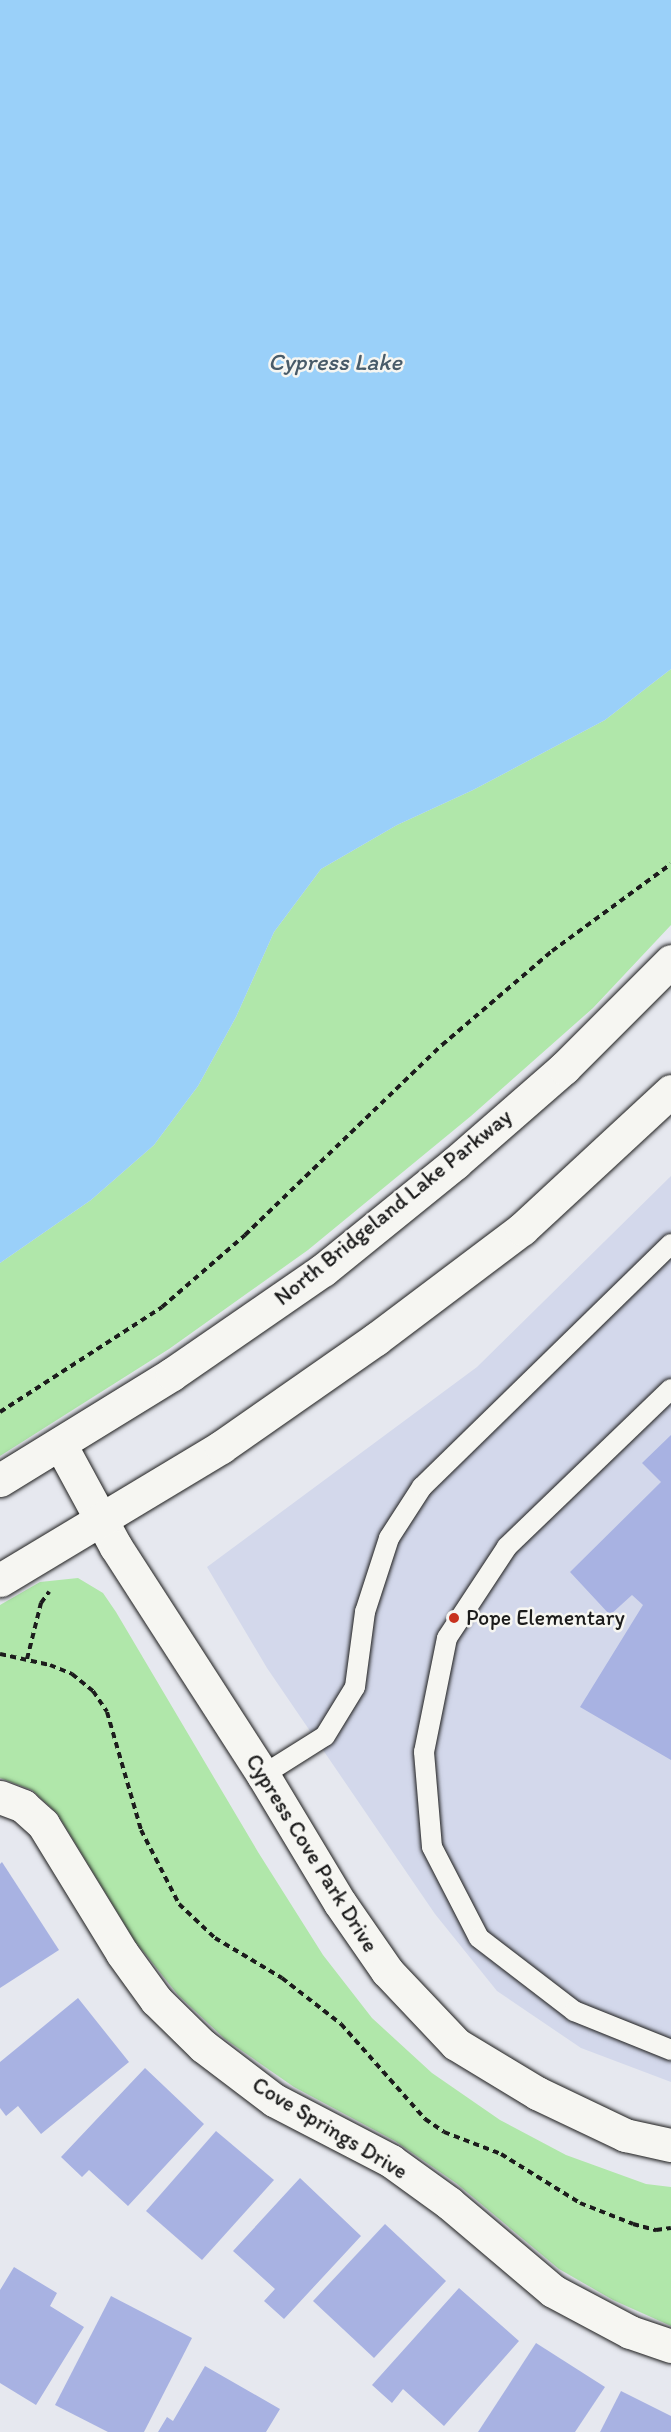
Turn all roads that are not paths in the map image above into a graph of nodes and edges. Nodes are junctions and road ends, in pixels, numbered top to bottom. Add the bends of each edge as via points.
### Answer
1 (671, 961) edge
2 (671, 1091) edge
3 (671, 1244) edge
4 (671, 1389) edge
5 (60, 1444) junction
6 (0, 1480) edge
7 (101, 1520) junction
8 (0, 1580) edge
9 (263, 1775) junction
10 (0, 1797) edge
11 (671, 2050) edge
12 (671, 2145) edge
13 (671, 2346) edge

1 - 5 street, North Bridgeland Lake Parkway via 564,1068 323,1270 172,1374
2 - 7 street via 522,1229 376,1339 221,1447
3 - 9 lane via 422,1487 389,1538 365,1612 355,1687 325,1736
4 - 11 lane via 507,1547 447,1638 424,1752 432,1847 479,1938 574,2011
5 - 6 street, North Bridgeland Lake Parkway
5 - 7 street, Cypress Cove Park Drive
7 - 8 street
7 - 9 street, Cypress Cove Park Drive
9 - 12 street, Cypress Cove Park Drive via 340,1903 387,1971 456,2044 537,2093 625,2135
10 - 13 street, Cove Springs Drive via 23,1806 44,1824 122,1953 156,2000 203,2046 274,2100 391,2161 449,2203 553,2290 630,2332

